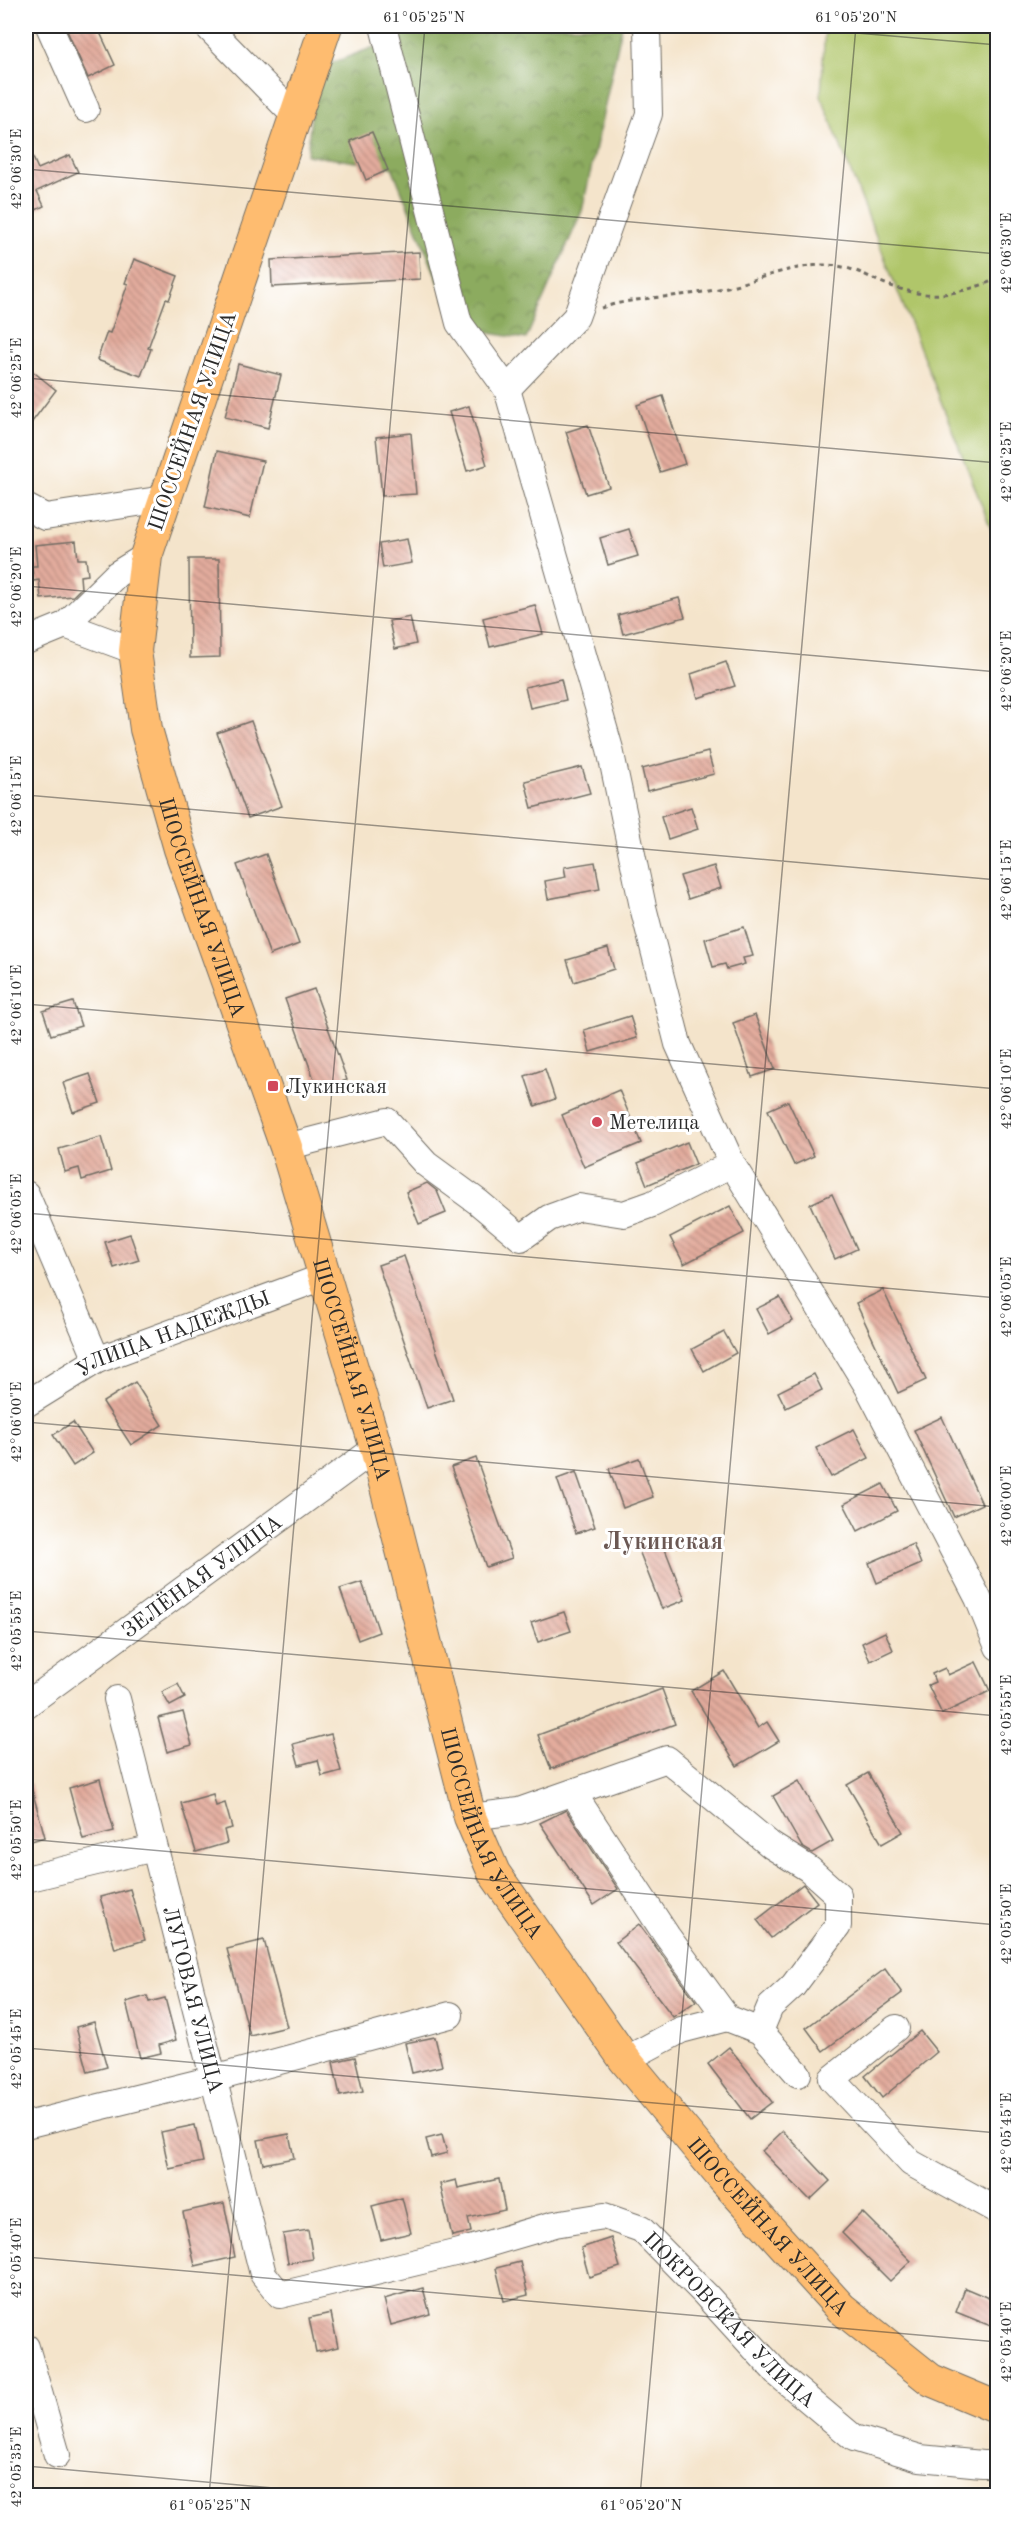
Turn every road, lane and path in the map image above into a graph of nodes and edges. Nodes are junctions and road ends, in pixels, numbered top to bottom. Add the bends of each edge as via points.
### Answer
1 (50, 26) edge
2 (207, 26) edge
3 (326, 26) edge
4 (383, 26) edge
5 (647, 26) edge
6 (86, 109) dead end
7 (295, 116) junction
8 (998, 279) edge
9 (576, 317) junction
10 (507, 389) junction
11 (164, 499) junction
12 (26, 507) edge
13 (146, 556) junction
14 (65, 625) junction
15 (26, 641) edge
16 (135, 651) junction
17 (286, 1147) junction
18 (732, 1164) junction
19 (26, 1194) edge
20 (326, 1276) junction
21 (97, 1360) junction
22 (26, 1404) edge
23 (376, 1448) junction
24 (998, 1647) edge
25 (117, 1699) dead end
26 (26, 1705) edge
27 (573, 1793) junction
28 (470, 1817) junction
29 (154, 1848) junction
30 (26, 1879) edge
31 (450, 2015) dead end
32 (727, 2018) junction
33 (896, 2028) dead end
34 (760, 2031) junction
35 (625, 2060) junction
36 (798, 2074) dead end
37 (213, 2079) junction
38 (26, 2125) edge
39 (998, 2211) edge
40 (280, 2295) joint
41 (26, 2347) edge
42 (998, 2408) edge
43 (57, 2455) dead end
44 (998, 2464) edge

1 - 6 street
2 - 7 street
3 - 7 main road, ШОССЕЙНАЯ УЛИЦА
4 - 10 street via 459,323
5 - 9 street via 650,114
7 - 11 main road, ШОССЕЙНАЯ УЛИЦА
8 - 9 path via 971,290 916,294 845,267 826,265 692,294 617,303
9 - 10 street
10 - 18 street via 610,749 678,1044
11 - 12 street via 45,517
11 - 13 main road, ШОССЕЙНАЯ УЛИЦА
13 - 14 street via 117,574
13 - 16 main road, ШОССЕЙНАЯ УЛИЦА
14 - 15 street
14 - 16 street
16 - 17 main road, ШОССЕЙНАЯ УЛИЦА via 146,729 180,849
17 - 18 street via 387,1121 426,1164 521,1238 549,1218 579,1207 624,1214
17 - 20 main road, ШОССЕЙНАЯ УЛИЦА
18 - 24 street via 868,1387 978,1598
19 - 21 street
20 - 21 street, УЛИЦА НАДЕЖДЫ
20 - 23 main road, ШОССЕЙНАЯ УЛИЦА
21 - 22 street, УЛИЦА НАДЕЖДЫ
23 - 26 street, ЗЕЛЁНАЯ УЛИЦА
23 - 28 main road, ШОССЕЙНАЯ УЛИЦА
25 - 29 street, ЛУГОВАЯ УЛИЦА
27 - 28 street via 519,1811
27 - 32 street via 667,1936
27 - 34 street via 667,1758 772,1846 809,1869 838,1895 838,1926 794,1986 771,2007
28 - 35 main road, ШОССЕЙНАЯ УЛИЦА via 494,1873
29 - 30 street
29 - 37 street, ЛУГОВАЯ УЛИЦА
31 - 37 street
32 - 34 street
32 - 35 street via 681,2031
33 - 39 street via 832,2079 911,2163
34 - 36 street
35 - 42 main road, ШОССЕЙНАЯ УЛИЦА via 723,2178 841,2307 931,2380
37 - 38 street
37 - 40 street, ЛУГОВАЯ УЛИЦА via 263,2274
40 - 44 street, ПОКРОВСКАЯ УЛИЦА via 467,2250 555,2224 604,2216 641,2229 779,2375 854,2438 921,2458
41 - 43 street

